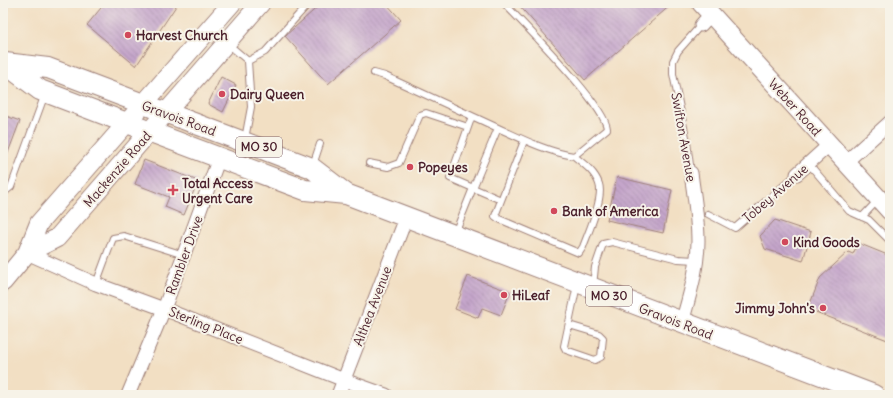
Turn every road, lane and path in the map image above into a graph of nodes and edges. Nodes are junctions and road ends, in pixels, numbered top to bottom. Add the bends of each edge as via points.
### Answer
1 (232, 3) edge
2 (261, 3) edge
3 (309, 3) edge
4 (504, 3) edge
5 (704, 14) edge
6 (227, 43) junction
7 (248, 61) junction
8 (4, 63) edge
9 (374, 73) dead end
10 (46, 92) junction
11 (143, 104) junction
12 (166, 113) junction
13 (472, 116) junction
14 (890, 122) edge
15 (126, 123) junction
16 (468, 127) junction
17 (498, 128) junction
18 (150, 132) junction
19 (524, 140) junction
20 (244, 142) junction
21 (320, 144) dead end
22 (829, 145) junction
23 (574, 156) junction
24 (219, 158) junction
25 (369, 163) dead end
26 (845, 163) junction
27 (809, 164) junction
28 (312, 168) junction
29 (691, 173) joint
30 (797, 174) joint
31 (473, 188) junction
32 (3, 190) edge
33 (346, 194) junction
34 (501, 200) junction
35 (884, 205) edge
36 (696, 208) junction
37 (708, 214) joint
38 (862, 217) junction
39 (406, 218) junction
40 (454, 235) junction
41 (888, 239) dead end
42 (27, 253) junction
43 (184, 255) junction
44 (694, 266) junction
45 (3, 282) edge
46 (96, 284) junction
47 (585, 286) junction
48 (164, 308) junction
49 (682, 324) junction
50 (569, 325) junction
51 (344, 380) junction
52 (128, 395) edge
53 (338, 395) edge
54 (386, 395) edge
55 (874, 395) edge

1 - 11 main road, Mackenzie Road
2 - 6 main road, Mackenzie Road
3 - 7 lane via 265,52
4 - 23 lane via 585,92 606,122 607,129
5 - 22 main road, Weber Road
5 - 29 lane, Swifton Avenue via 673,61 673,74 688,142
6 - 7 lane
6 - 12 main road, Mackenzie Road
7 - 20 lane via 251,107
8 - 10 main road, Gravois Road / MO 30
8 - 11 main road, Gravois Road / MO 30 via 48,68
9 - 13 lane
10 - 15 main road, Gravois Road / MO 30
10 - 32 lane via 11,188
11 - 12 main road, Gravois Road / MO 30
11 - 15 main road, Mackenzie Road
12 - 18 main road, Mackenzie Road
12 - 20 main road, Gravois Road / MO 30
13 - 16 lane
13 - 17 lane
14 - 26 street
15 - 18 main road, Gravois Road / MO 30
15 - 42 main road, Mackenzie Road via 39,223
16 - 25 lane via 426,113 420,115 399,163 388,167
16 - 31 lane via 450,178
17 - 19 lane
17 - 31 lane
18 - 24 main road, Gravois Road / MO 30
18 - 42 main road, Mackenzie Road via 57,238
19 - 23 lane
19 - 34 lane
20 - 28 main road, Gravois Road / MO 30
21 - 28 lane
22 - 26 main road, Weber Road
22 - 27 street, Tobey Avenue
23 - 34 lane via 594,174 600,189 583,248 579,253 499,219 495,216
24 - 33 main road, Gravois Road / MO 30 via 304,190
24 - 43 street, Rambler Drive
26 - 35 main road, Weber Road
27 - 30 street, Tobey Avenue
27 - 38 lane via 849,210
28 - 33 main road, Gravois Road / MO 30
29 - 36 street, Swifton Avenue
30 - 37 lane, Tobey Avenue via 735,228
31 - 34 lane
31 - 40 lane
33 - 39 main road, Gravois Road / MO 30
35 - 38 lane
36 - 37 street, Tobey Avenue
36 - 44 street, Swifton Avenue via 698,243
38 - 41 lane via 869,220
39 - 40 main road, Gravois Road / MO 30
39 - 51 street, Althea Avenue
40 - 47 main road, Gravois Road / MO 30
42 - 45 main road, Mackenzie Road
42 - 46 street, Sterling Place
43 - 46 lane via 124,236 114,238
43 - 48 street, Rambler Drive
44 - 47 lane via 678,259 612,242 603,244
44 - 49 street
46 - 48 street, Sterling Place
47 - 49 main road, Gravois Road / MO 30
47 - 50 lane
48 - 51 street, Sterling Place
48 - 52 street, Rambler Drive
49 - 55 main road, Gravois Road / MO 30
50 - 50 lane via 564,346 566,350 596,360 601,356 603,338 599,334
51 - 53 street, Althea Avenue
51 - 54 street, Sterling Place

